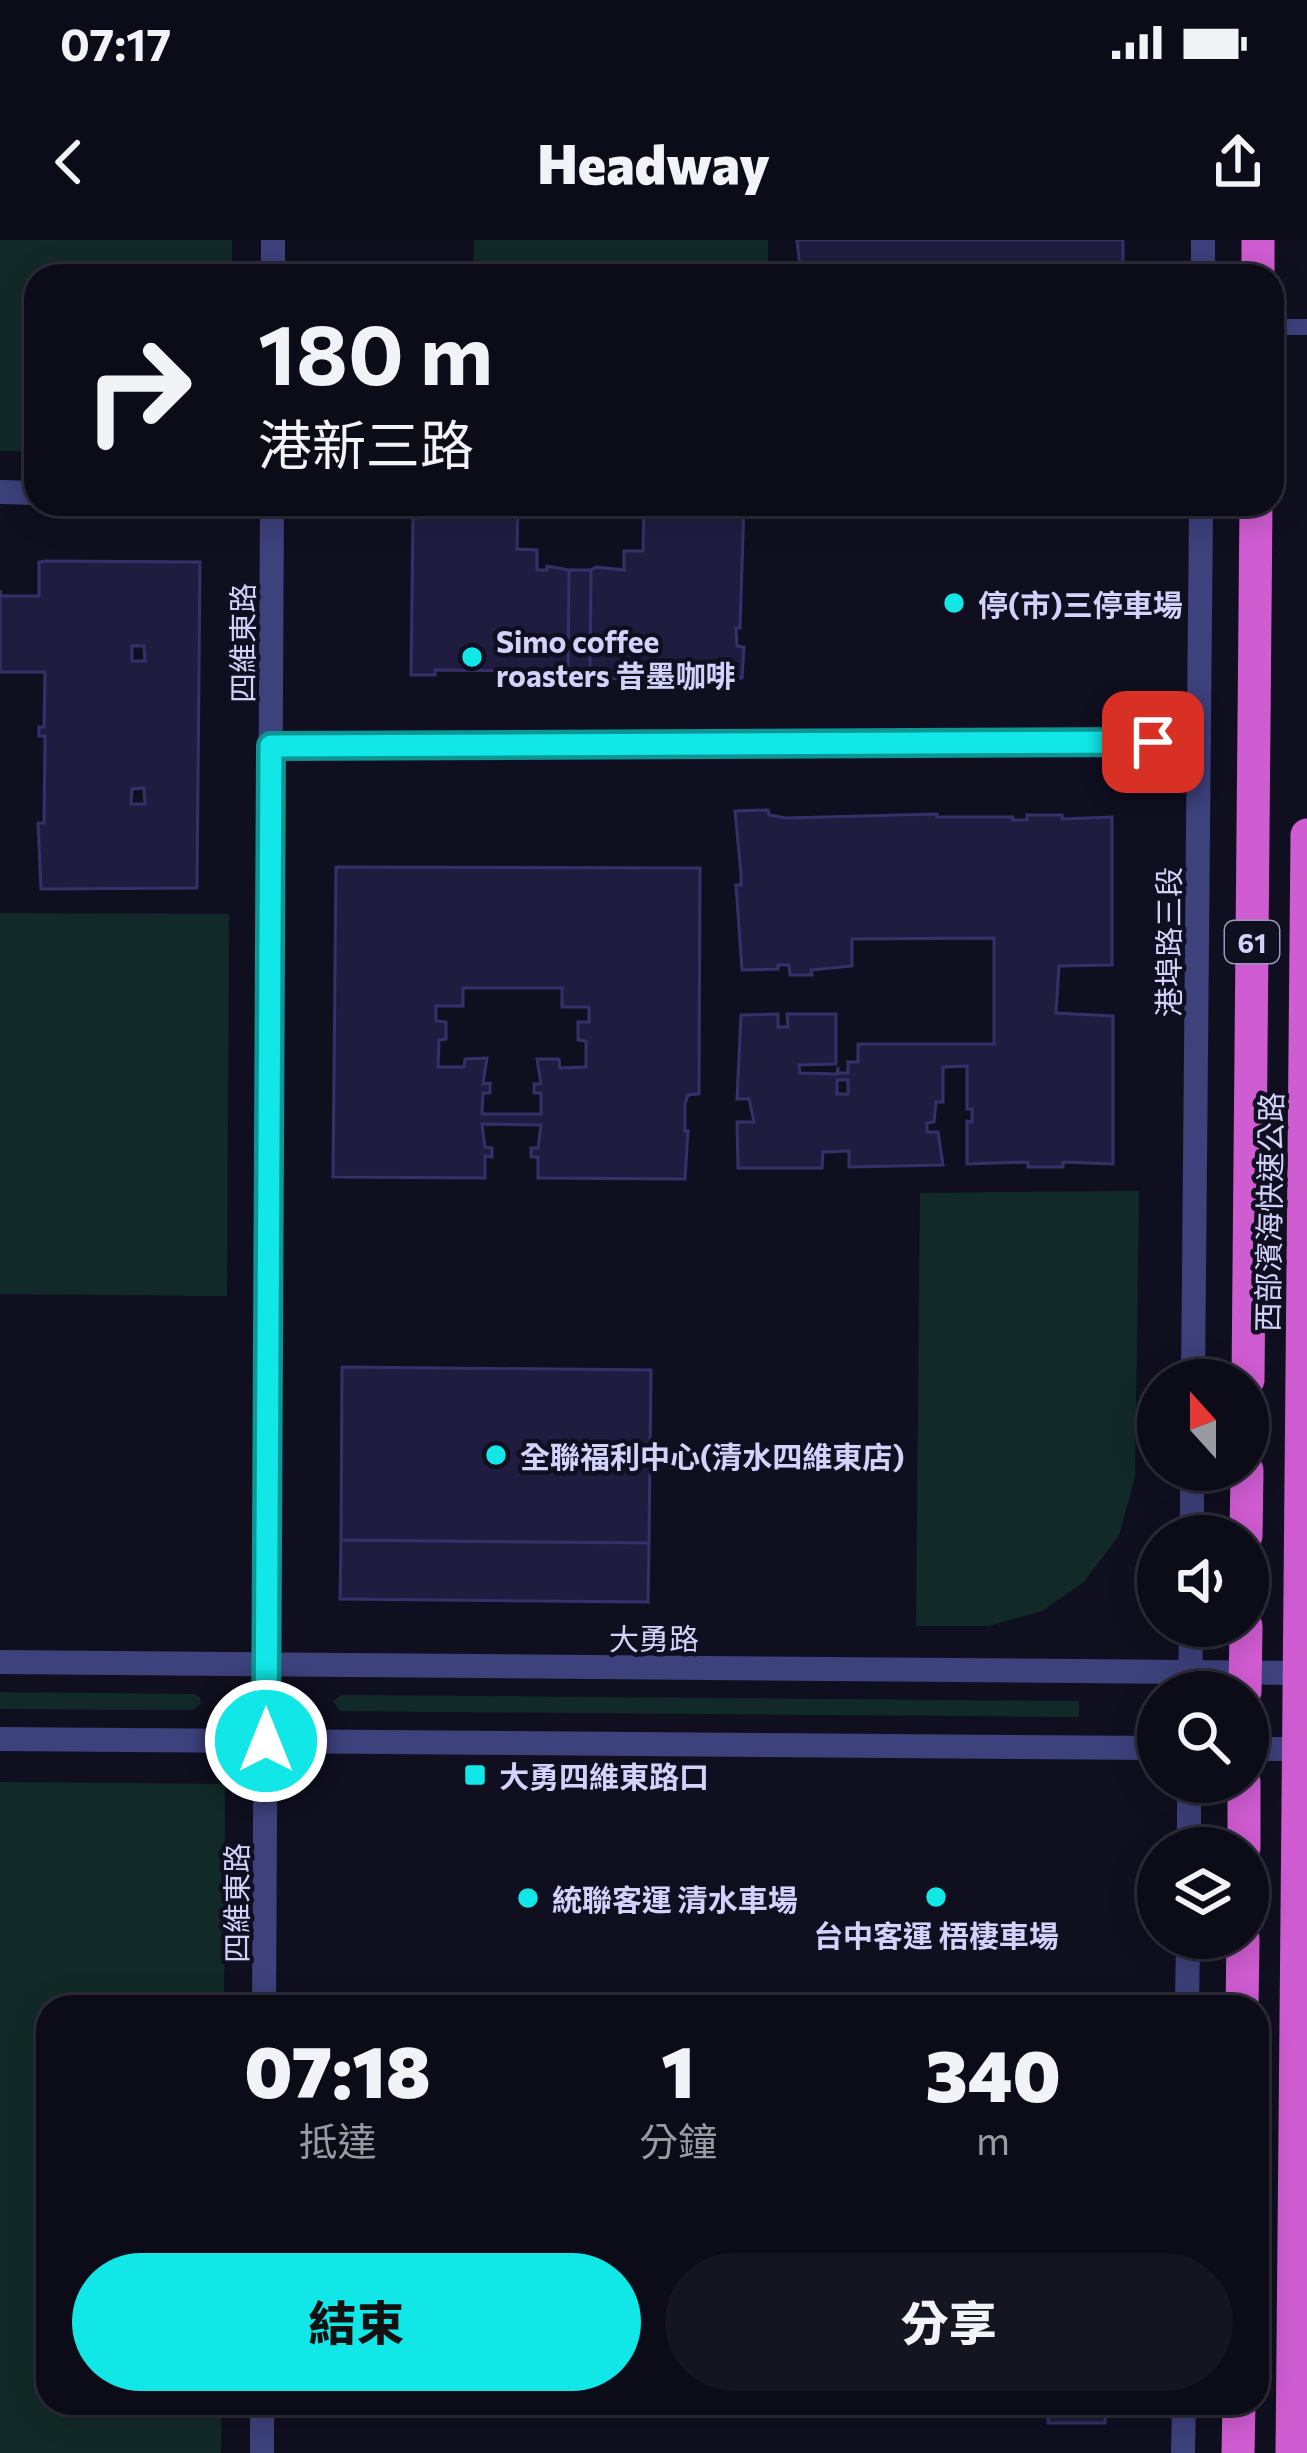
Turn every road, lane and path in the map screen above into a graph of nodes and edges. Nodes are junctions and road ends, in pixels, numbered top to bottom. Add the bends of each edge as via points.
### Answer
1 (272, 516) edge
2 (1201, 516) edge
3 (1256, 516) edge
4 (1198, 742) junction
5 (271, 746) junction
6 (1307, 835) edge
7 (1193, 1359) edge
8 (1248, 1359) edge
9 (0, 1662) edge
10 (266, 1664) junction
11 (1307, 1672) edge
12 (1269, 1675) edge
13 (1137, 1681) edge
14 (0, 1739) edge
15 (266, 1741) junction
16 (1137, 1748) edge
17 (1269, 1749) edge
18 (1307, 1749) edge
19 (1188, 1959) edge
20 (1243, 1959) edge
21 (264, 1995) edge
22 (1187, 1995) edge
23 (1242, 1995) edge
24 (262, 2415) edge
25 (1184, 2415) edge
26 (1239, 2415) edge
27 (262, 2453) edge
28 (1184, 2453) edge
29 (1238, 2453) edge
30 (1292, 2453) edge

1 - 5 street, 四維東路
2 - 4 street, 港埠路三段
3 - 8 highway, 西部濱海快速公路 / 61
4 - 5 street
4 - 7 street, 港埠路三段
5 - 10 street, 四維東路
6 - 30 highway, 西部濱海快速公路 / 61, bridge
9 - 10 street, 大勇路
10 - 13 street, 大勇路
10 - 15 street, 四維東路
11 - 12 street, 大勇路
14 - 15 street
15 - 16 street
15 - 21 street, 四維東路
17 - 18 street
19 - 22 street
20 - 23 highway
24 - 27 street
25 - 28 street
26 - 29 highway

